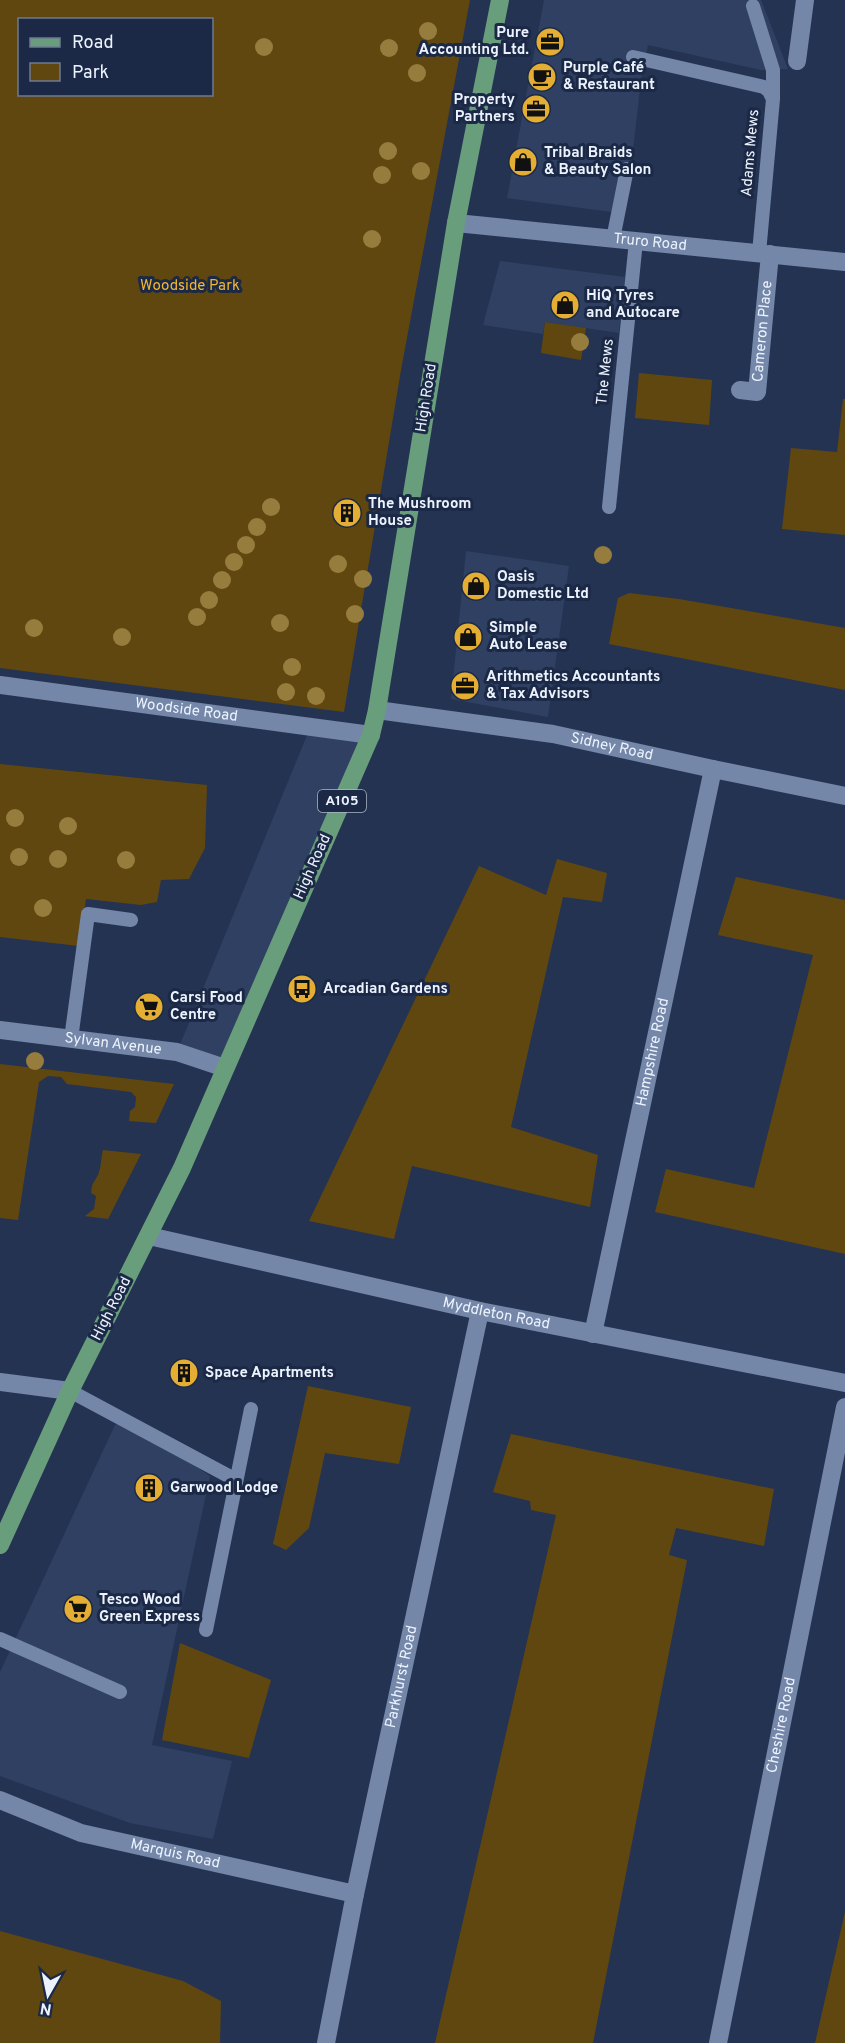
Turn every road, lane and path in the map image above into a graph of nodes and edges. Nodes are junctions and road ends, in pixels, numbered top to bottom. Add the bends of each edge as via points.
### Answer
1 (500, 0) edge
2 (805, 0) edge
3 (753, 6) dead end
4 (633, 57) dead end
5 (797, 61) dead end
6 (773, 99) junction
7 (627, 169) dead end
8 (456, 223) junction
9 (613, 239) junction
10 (636, 241) junction
11 (765, 254) junction
12 (845, 262) edge
13 (740, 390) dead end
14 (609, 507) dead end
15 (0, 685) edge
16 (377, 710) junction
17 (371, 735) junction
18 (713, 769) junction
19 (845, 796) edge
20 (131, 920) dead end
21 (0, 1030) edge
22 (71, 1039) junction
23 (225, 1068) junction
24 (149, 1236) junction
25 (480, 1311) junction
26 (593, 1334) junction
27 (0, 1382) edge
28 (845, 1383) edge
29 (70, 1390) junction
30 (845, 1407) edge
31 (250, 1408) dead end
32 (236, 1480) junction
33 (0, 1545) edge
34 (206, 1630) dead end
35 (0, 1639) edge
36 (120, 1692) dead end
37 (0, 1800) edge
38 (355, 1894) junction
39 (326, 2043) edge
40 (718, 2043) edge

1 - 8 main road, High Road / A105
2 - 5 street
3 - 6 lane via 773,70
4 - 6 lane, Adams Mews via 764,87
6 - 11 lane, Adams Mews
7 - 9 lane
8 - 9 street, Truro Road
8 - 16 main road, High Road / A105
9 - 10 street, Truro Road
10 - 11 street, Truro Road
10 - 14 lane, The Mews
11 - 12 street, Truro Road
11 - 13 street, Cameron Place via 757,392
15 - 17 street, Woodside Road
16 - 17 main road, High Road / A105
16 - 18 street, Sidney Road via 553,734
17 - 23 main road, High Road / A105
18 - 19 street, Sidney Road
18 - 26 street, Hampshire Road
20 - 22 lane via 88,914
21 - 22 street, Sylvan Avenue
22 - 23 street, Sylvan Avenue via 177,1052
23 - 24 main road, High Road / A105
24 - 25 street, Myddleton Road
24 - 29 main road, High Road / A105
25 - 26 street, Myddleton Road
25 - 38 street, Parkhurst Road
26 - 28 street, Myddleton Road
27 - 29 street
29 - 32 lane
29 - 33 main road, High Road / A105
30 - 40 street, Cheshire Road
31 - 32 lane
32 - 34 lane
35 - 36 lane
37 - 38 street, Marquis Road via 81,1833
38 - 39 street, Parkhurst Road

